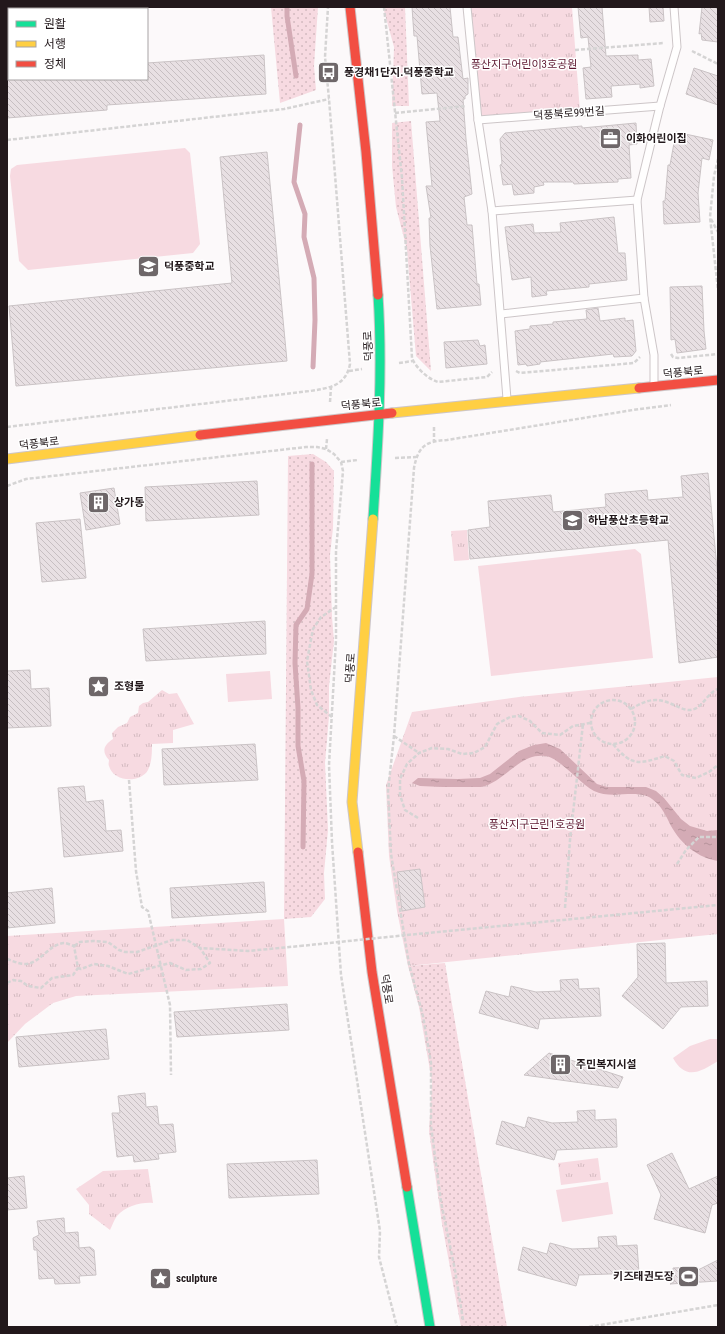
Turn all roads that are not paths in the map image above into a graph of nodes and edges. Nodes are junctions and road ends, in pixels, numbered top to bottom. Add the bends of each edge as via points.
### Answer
1 (350, 7) edge
2 (467, 7) edge
3 (674, 7) edge
4 (660, 106) junction
5 (478, 120) junction
6 (637, 200) junction
7 (492, 211) junction
8 (644, 298) junction
9 (501, 314) junction
10 (718, 380) edge
11 (654, 387) junction
12 (507, 400) junction
13 (380, 414) junction
14 (7, 459) edge
15 (430, 1327) edge

1 - 13 main road, 덕풍로 via 378,297
2 - 5 lane
3 - 4 lane via 677,47
4 - 5 lane, 덕풍북로99번길
4 - 6 lane
5 - 7 lane
6 - 7 lane
6 - 8 lane
7 - 9 lane
8 - 9 lane
8 - 11 lane via 654,355
9 - 12 lane
10 - 11 main road, 덕풍북로
11 - 12 main road, 덕풍북로
12 - 13 main road, 덕풍북로
13 - 14 main road, 덕풍북로
13 - 15 main road, 덕풍로 via 352,802 372,972

